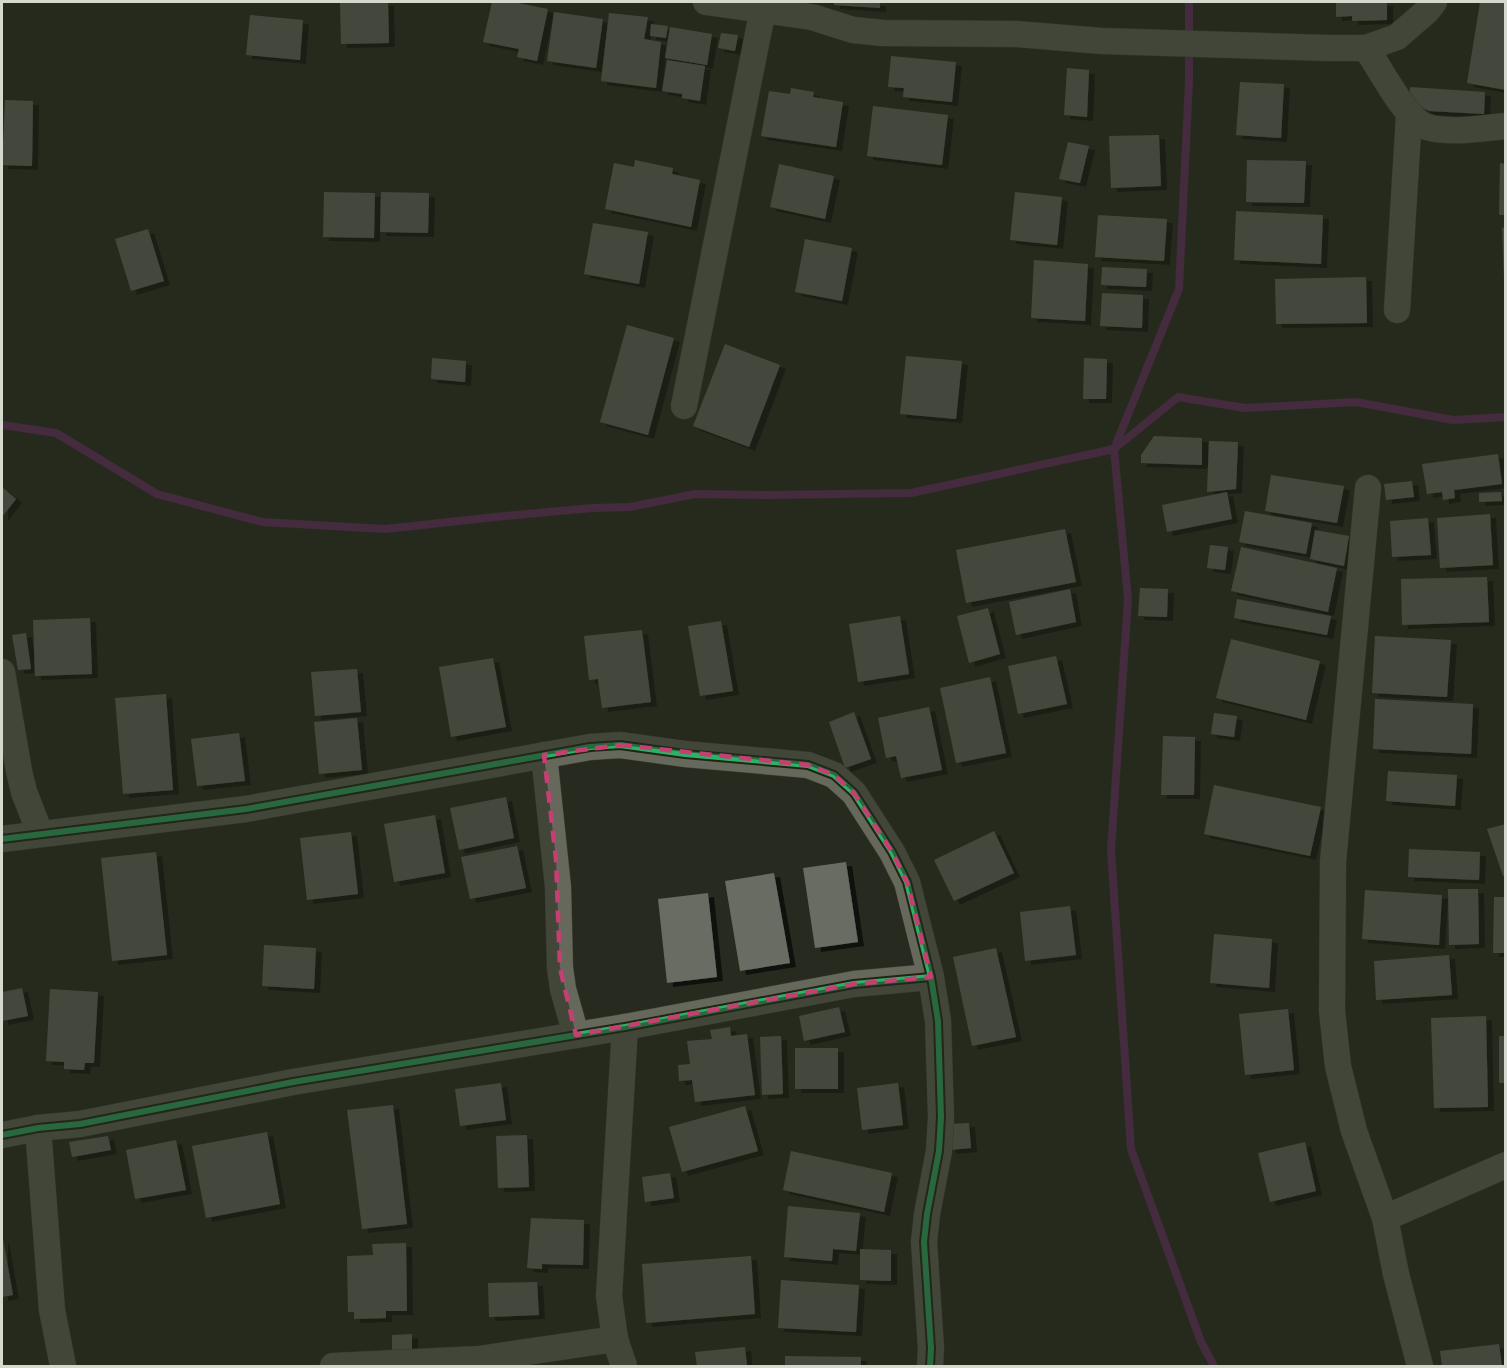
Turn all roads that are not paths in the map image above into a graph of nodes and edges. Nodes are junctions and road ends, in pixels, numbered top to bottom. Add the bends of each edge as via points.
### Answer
1 (706, 2) edge
2 (1434, 2) edge
3 (763, 9) junction
4 (812, 9) edge
5 (1366, 48) junction
6 (1410, 116) junction
7 (1506, 126) edge
8 (1397, 310) dead end
9 (684, 406) dead end
10 (1368, 488) dead end
11 (2, 672) edge
12 (544, 755) junction
13 (40, 833) junction
14 (2, 839) edge
15 (931, 977) junction
16 (625, 1028) junction
17 (576, 1035) junction
18 (38, 1128) junction
19 (2, 1135) edge
20 (1506, 1165) edge
21 (1385, 1218) junction
22 (615, 1339) junction
23 (63, 1366) edge
24 (333, 1366) edge
25 (624, 1366) edge
26 (930, 1366) edge
27 (1420, 1366) edge

1 - 3 street
2 - 5 street via 1397,37
3 - 4 street
3 - 9 street
4 - 5 street via 853,30 883,33 1016,34 1102,41
5 - 6 street
6 - 7 street via 1438,129
6 - 8 street
10 - 21 street via 1333,862 1332,1011 1338,1066 1354,1131
11 - 13 street via 19,771
12 - 13 street via 246,809
12 - 15 street via 620,745 808,765 834,775 854,793 907,882
12 - 17 street via 558,887 560,968
13 - 14 street
15 - 16 street via 854,984
15 - 26 street via 938,1021 941,1117 924,1242
16 - 17 street
16 - 22 street via 609,1296
17 - 18 street via 292,1082 80,1125
18 - 19 street
18 - 23 street via 52,1310
20 - 21 street
21 - 27 street
22 - 24 street via 479,1359
22 - 25 street

